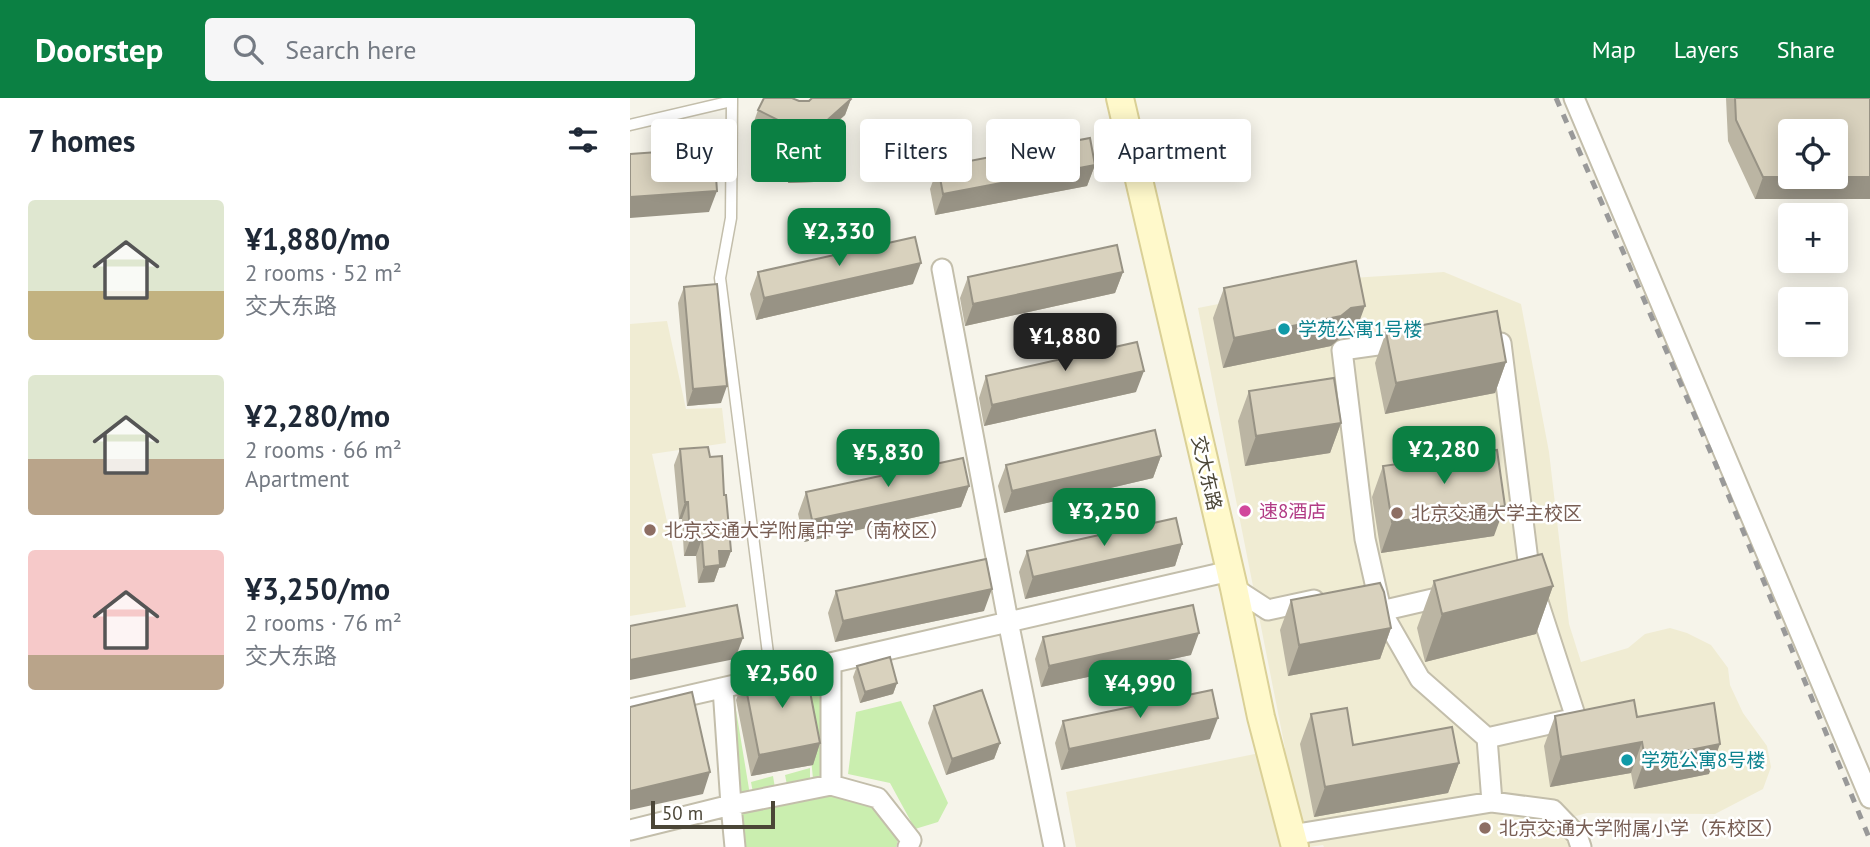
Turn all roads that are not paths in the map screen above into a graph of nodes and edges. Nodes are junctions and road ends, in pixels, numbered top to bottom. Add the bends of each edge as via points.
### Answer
1 (1119, 98) edge
2 (1574, 98) edge
3 (732, 100) edge
4 (630, 125) edge
5 (942, 269) dead end
6 (1486, 329) edge
7 (1421, 339) edge
8 (1232, 579) junction
9 (1462, 593) edge
10 (1336, 596) edge
11 (1381, 611) junction
12 (1008, 621) junction
13 (831, 663) junction
14 (771, 677) junction
15 (723, 688) junction
16 (630, 709) edge
17 (1487, 738) junction
18 (831, 785) junction
19 (1870, 798) edge
20 (1492, 802) junction
21 (731, 805) junction
22 (630, 830) edge
23 (1293, 841) edge
24 (735, 847) edge
25 (908, 847) edge
26 (1054, 847) edge
27 (1581, 847) edge

1 - 8 street, 交大东路
2 - 19 street
3 - 4 lane
3 - 14 lane via 732,218 720,278
5 - 12 street
6 - 17 street via 1499,327 1523,579 1576,718
7 - 11 street via 1342,350 1370,588
8 - 10 street via 1268,610
8 - 12 street
8 - 23 street, 交大东路
9 - 11 street
11 - 17 street via 1420,679
12 - 13 street
12 - 26 street
13 - 14 street
13 - 18 street
14 - 15 street
15 - 16 street
15 - 21 street
17 - 20 street
18 - 21 street
18 - 25 street via 878,798 911,839
20 - 23 street
20 - 27 street via 1553,810 1577,835
21 - 22 street
21 - 24 street

